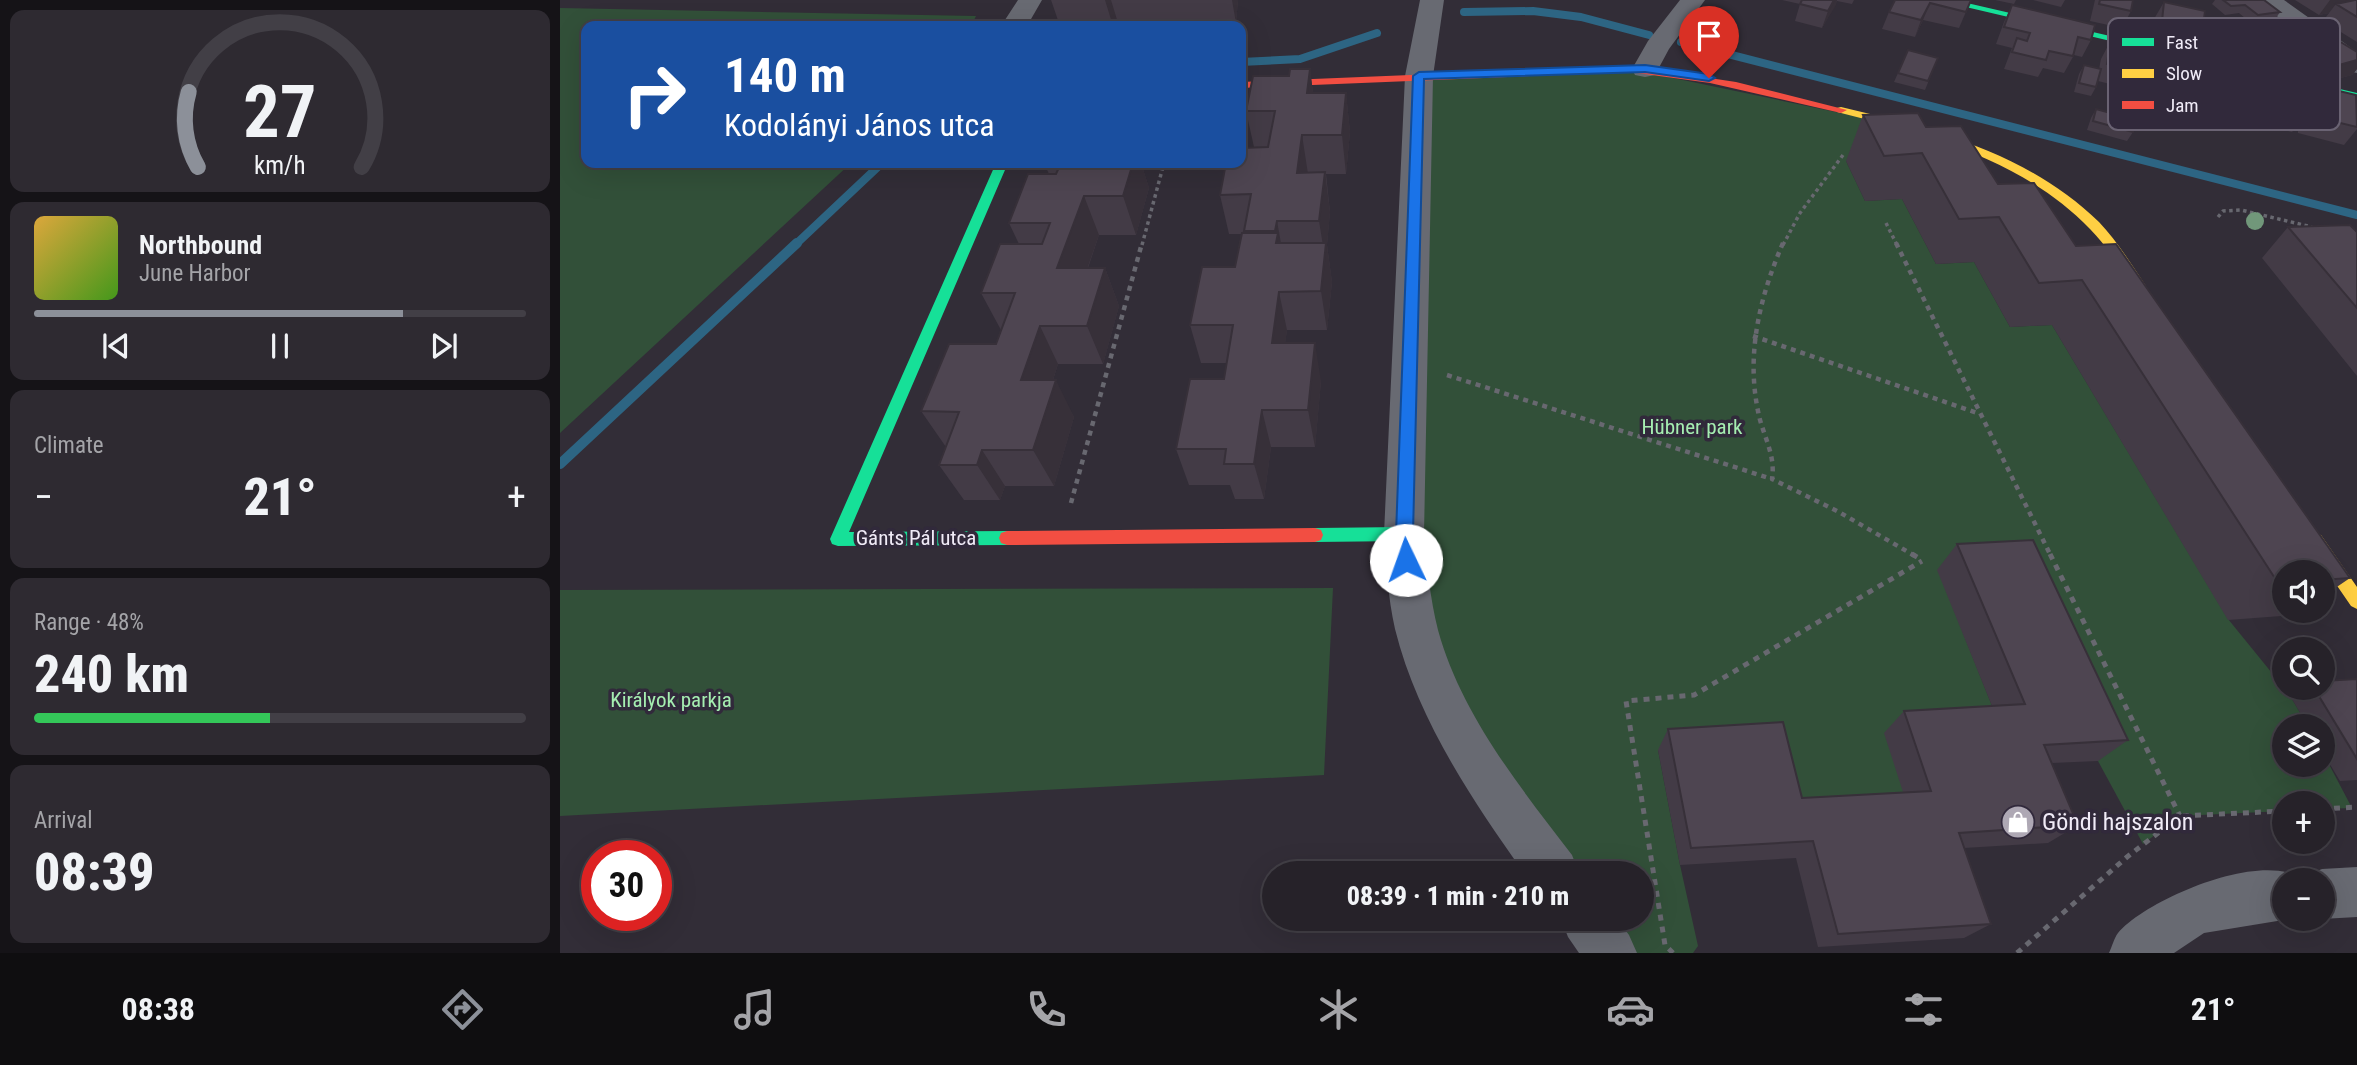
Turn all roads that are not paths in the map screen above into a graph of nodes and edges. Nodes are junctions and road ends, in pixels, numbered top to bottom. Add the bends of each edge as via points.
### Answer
1 (1030, 0) edge
2 (1432, 0) edge
3 (1693, 0) edge
4 (1941, 0) edge
5 (2268, 0) edge
6 (2293, 18) edge
7 (1017, 21) edge
8 (2108, 39) edge
9 (2340, 53) edge
10 (2357, 65) edge
11 (1645, 69) junction
12 (1419, 76) junction
13 (1249, 85) edge
14 (1000, 168) edge
15 (2148, 298) edge
16 (2303, 523) edge
17 (1404, 534) junction
18 (2357, 601) edge
19 (1545, 861) edge
20 (2357, 892) edge
21 (2335, 893) edge
22 (2272, 897) edge
23 (1595, 931) edge
24 (1611, 953) edge
25 (2135, 953) edge

1 - 7 street
2 - 12 street
3 - 11 street
4 - 8 street
5 - 6 street
9 - 10 street
11 - 12 street
11 - 15 street via 1709,78 1927,131 2006,161 2041,180 2095,226
12 - 13 street
12 - 17 street
14 - 17 street, Gánts Pál utca via 838,539
16 - 18 street
17 - 19 street via 1409,595 1425,652 1454,721 1499,797
20 - 21 street
22 - 25 street via 2232,899 2189,912 2161,928
23 - 24 street

